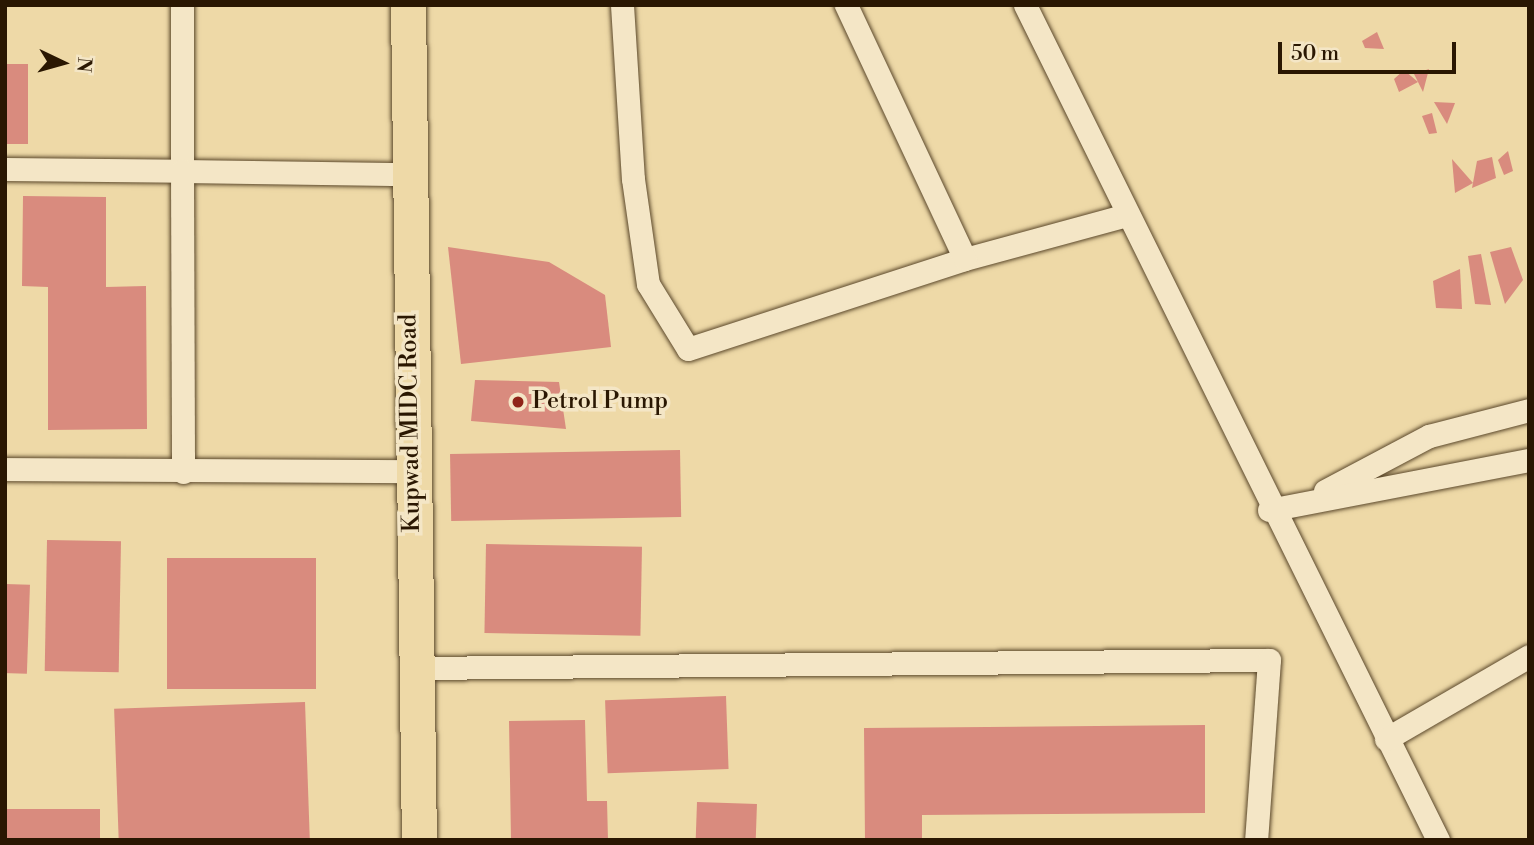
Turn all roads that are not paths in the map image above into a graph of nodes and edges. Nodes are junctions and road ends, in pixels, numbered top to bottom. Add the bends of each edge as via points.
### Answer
1 (182, 5) edge
2 (408, 5) edge
3 (622, 5) edge
4 (846, 5) edge
5 (1025, 5) edge
6 (5, 169) edge
7 (182, 170) junction
8 (409, 174) junction
9 (1127, 215) junction
10 (965, 259) junction
11 (1529, 410) edge
12 (1529, 460) edge
13 (5, 469) edge
14 (410, 471) junction
15 (183, 472) junction
16 (1303, 503) junction
17 (1269, 510) junction
18 (1529, 656) edge
19 (415, 668) junction
20 (1386, 739) junction
21 (419, 840) edge
22 (1256, 840) edge
23 (1438, 840) edge

1 - 7 street
2 - 8 main road, Kupwad MIDC Road
3 - 10 street via 633,179 648,284 688,349
4 - 10 street
5 - 9 street
6 - 7 street
7 - 8 street
7 - 15 street
8 - 14 main road, Kupwad MIDC Road
9 - 10 street
9 - 17 street
11 - 16 street via 1429,436
12 - 16 street
13 - 15 street
14 - 15 street
14 - 19 main road, Kupwad MIDC Road
16 - 17 street
17 - 20 street
18 - 20 street
19 - 21 main road, Kupwad MIDC Road
19 - 22 street via 1269,660
20 - 23 street

